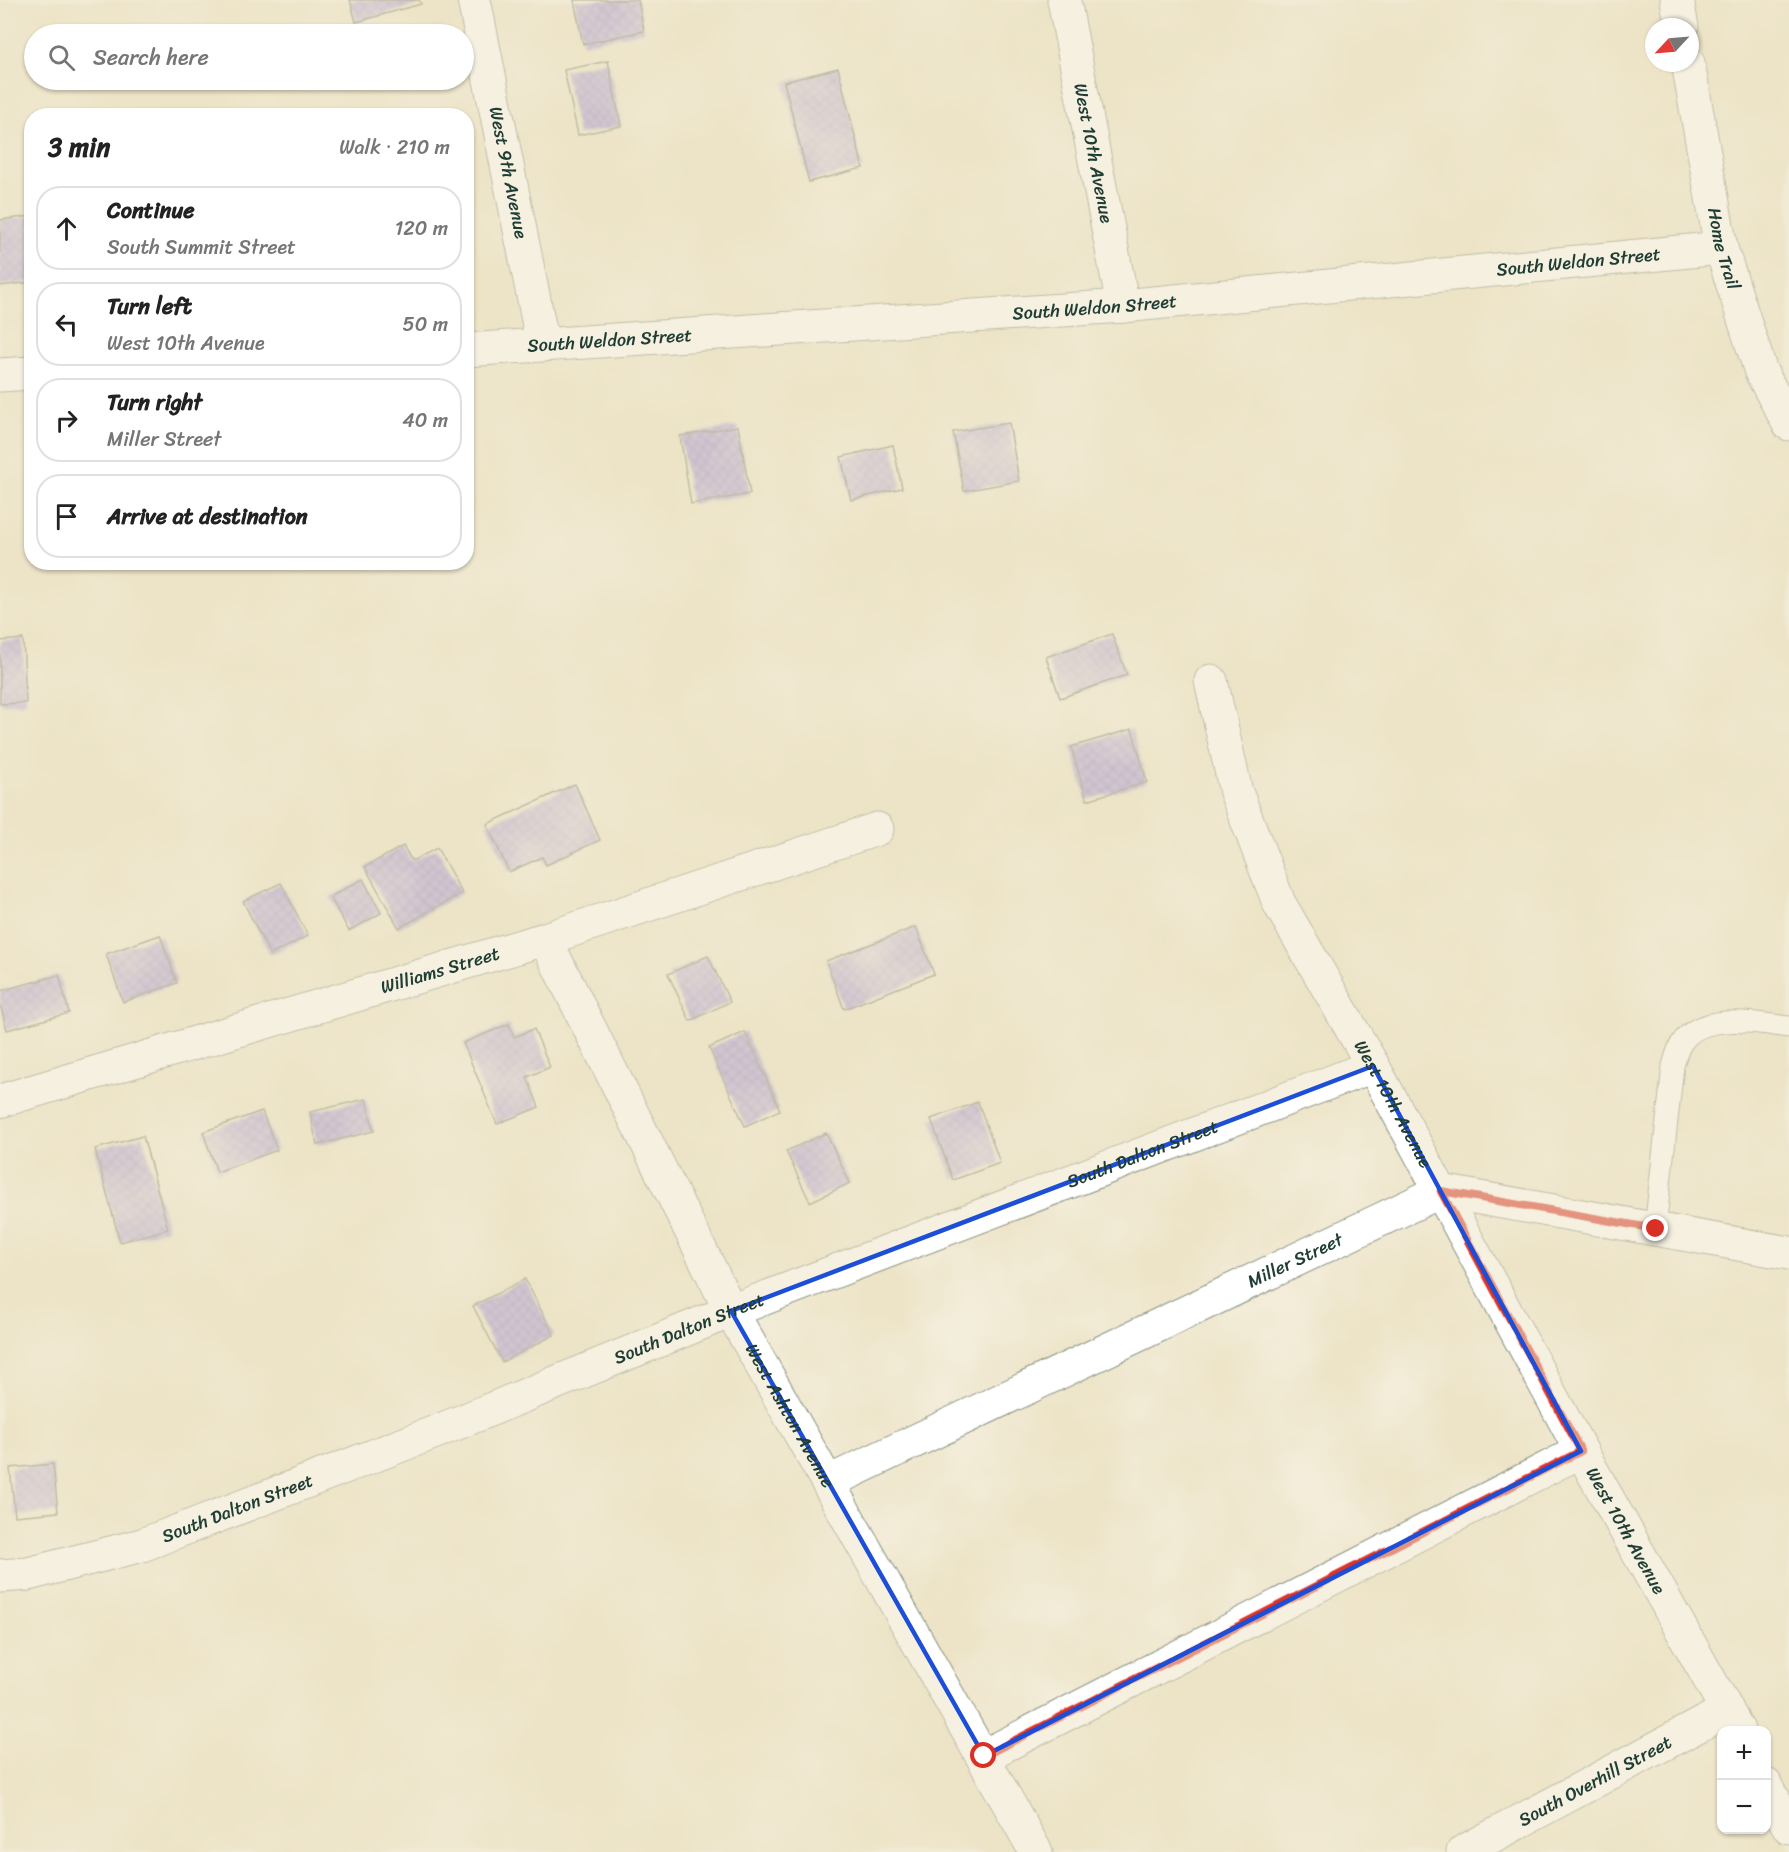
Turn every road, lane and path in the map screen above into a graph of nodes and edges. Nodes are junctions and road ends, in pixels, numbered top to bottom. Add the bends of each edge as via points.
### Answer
1 (474, 0) edge
2 (1064, 0) edge
3 (1677, 0) edge
4 (1680, 18) edge
5 (1690, 72) edge
6 (1721, 248) junction
7 (1123, 306) junction
8 (543, 345) junction
9 (474, 349) edge
10 (24, 374) edge
11 (0, 375) edge
12 (1789, 424) edge
13 (1211, 681) dead end
14 (877, 829) dead end
15 (545, 939) junction
16 (1789, 1027) edge
17 (1373, 1066) junction
18 (0, 1101) edge
19 (1441, 1191) junction
20 (1656, 1229) junction
21 (1789, 1252) edge
22 (731, 1311) junction
23 (1581, 1451) junction
24 (829, 1482) junction
25 (0, 1576) edge
26 (1732, 1720) edge
27 (984, 1756) junction
28 (1771, 1793) edge
29 (1789, 1827) edge
30 (1036, 1852) edge
31 (1463, 1852) edge

1 - 8 street, West 9th Avenue
2 - 7 street, West 10th Avenue
3 - 4 street
5 - 6 street, Home Trail
6 - 7 street, South Weldon Street
6 - 12 street, Home Trail via 1761,372
7 - 8 street, South Weldon Street
8 - 9 street, South Weldon Street
10 - 11 street
13 - 17 street, West 10th Avenue via 1236,792 1279,903
14 - 15 street, Williams Street
15 - 18 street, Williams Street
15 - 22 street, West Ashton Avenue
16 - 20 lane via 1742,1020 1706,1025 1682,1042 1673,1066
17 - 19 street, West 10th Avenue
17 - 22 street, South Dalton Street
19 - 20 street
19 - 23 street, West 10th Avenue
19 - 24 street, Miller Street
20 - 21 street
22 - 24 street, West Ashton Avenue
22 - 25 street, South Dalton Street via 142,1545 28,1574
23 - 26 street, West 10th Avenue
23 - 27 street
24 - 27 street, West Ashton Avenue
26 - 31 street, South Overhill Street
27 - 30 street, West Ashton Avenue
28 - 29 street

